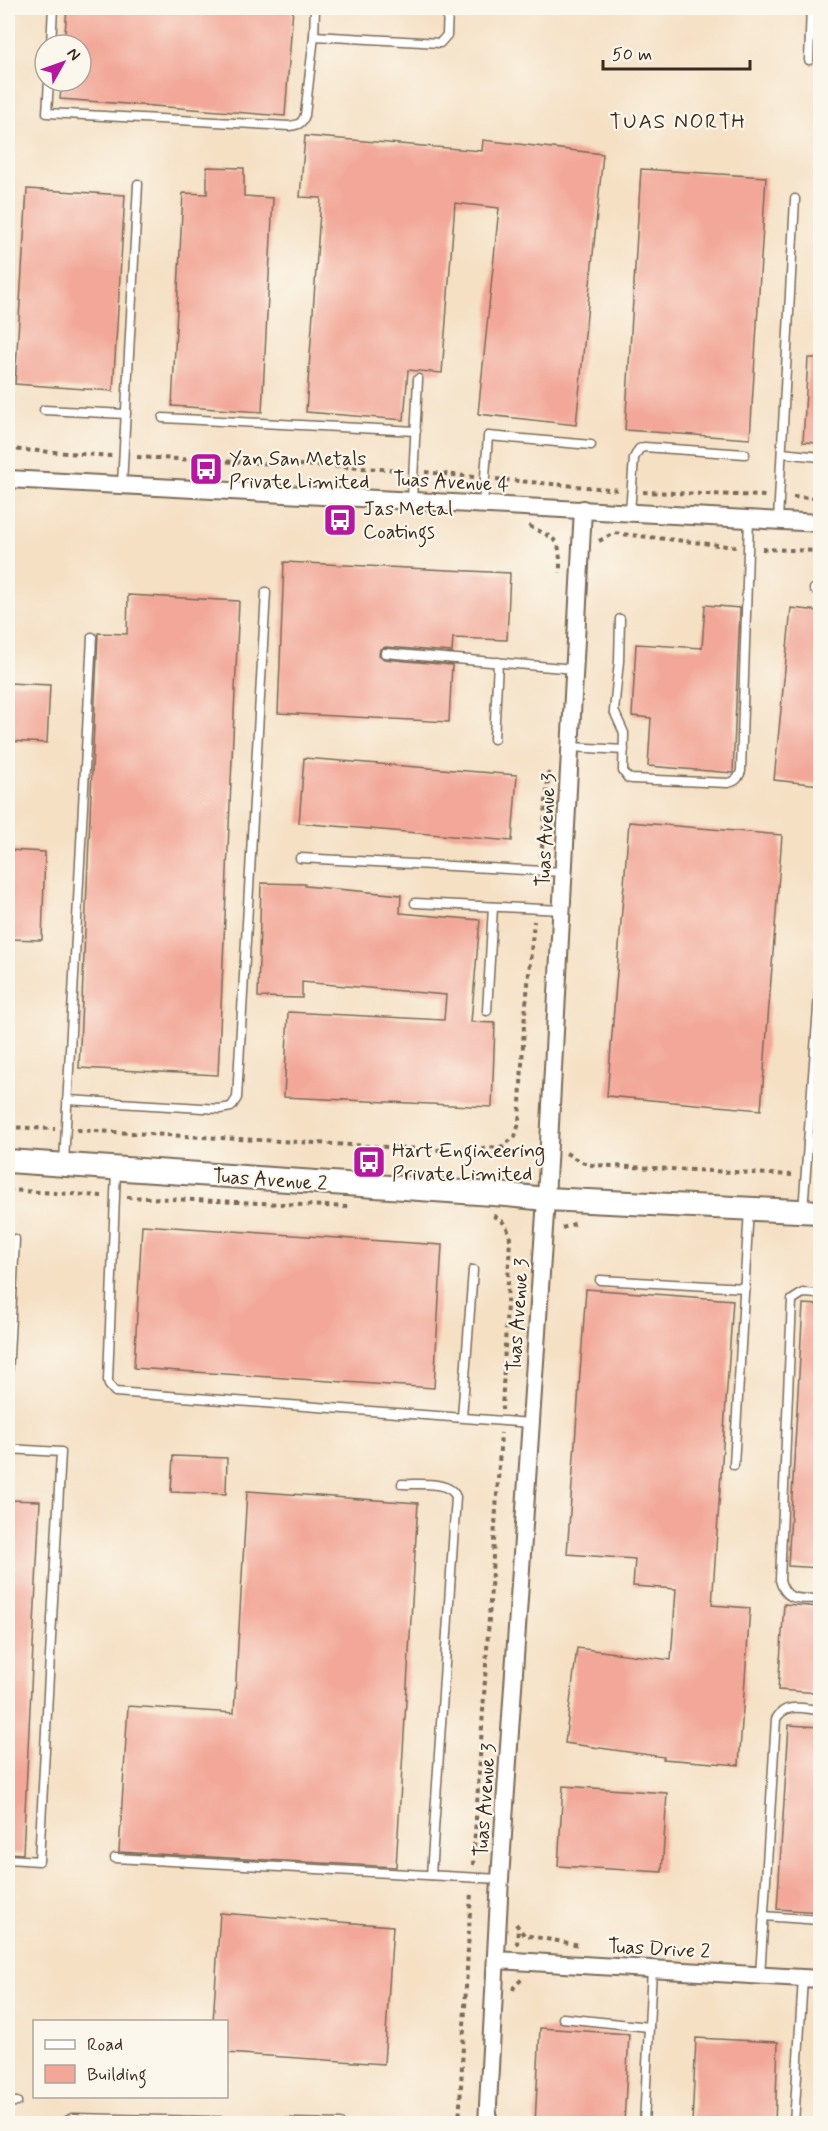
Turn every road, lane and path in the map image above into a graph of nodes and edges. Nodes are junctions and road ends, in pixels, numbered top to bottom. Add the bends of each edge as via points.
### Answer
1 (53, 8) edge
2 (315, 8) edge
3 (448, 8) edge
4 (811, 8) edge
5 (52, 33) edge
6 (314, 36) junction
7 (809, 60) dead end
8 (48, 93) edge
9 (138, 184) dead end
10 (795, 199) dead end
11 (418, 379) dead end
12 (44, 410) dead end
13 (126, 414) junction
14 (163, 418) dead end
15 (416, 431) junction
16 (591, 444) dead end
17 (782, 453) junction
18 (745, 454) dead end
19 (820, 457) edge
20 (8, 479) edge
21 (122, 485) junction
22 (412, 500) junction
23 (483, 504) junction
24 (584, 509) junction
25 (630, 512) junction
26 (749, 518) junction
27 (778, 520) junction
28 (820, 523) edge
29 (527, 525) dead end
30 (748, 548) junction
31 (595, 549) dead end
32 (820, 551) edge
33 (560, 580) dead end
34 (266, 592) dead end
35 (620, 619) dead end
36 (92, 637) dead end
37 (385, 653) dead end
38 (498, 662) junction
39 (575, 669) junction
40 (494, 740) dead end
41 (571, 747) junction
42 (624, 750) junction
43 (550, 758) dead end
44 (300, 858) dead end
45 (539, 871) junction
46 (564, 872) junction
47 (415, 903) dead end
48 (493, 907) junction
49 (536, 907) junction
50 (562, 910) junction
51 (820, 981) edge
52 (488, 1011) dead end
53 (68, 1100) junction
54 (8, 1127) edge
55 (66, 1130) junction
56 (808, 1142) junction
57 (820, 1143) edge
58 (501, 1147) junction
59 (563, 1149) dead end
60 (509, 1155) dead end
61 (8, 1161) edge
62 (64, 1165) junction
63 (116, 1169) junction
64 (806, 1176) junction
65 (8, 1190) edge
66 (115, 1197) junction
67 (546, 1199) junction
68 (355, 1207) dead end
69 (749, 1209) junction
70 (812, 1212) edge
71 (488, 1215) dead end
72 (508, 1217) dead end
73 (504, 1223) junction
74 (15, 1239) dead end
75 (473, 1270) dead end
76 (600, 1280) dead end
77 (745, 1288) junction
78 (820, 1294) edge
79 (8, 1375) edge
80 (462, 1418) junction
81 (502, 1420) junction
82 (531, 1422) junction
83 (8, 1449) edge
84 (734, 1466) dead end
85 (402, 1484) dead end
86 (820, 1599) edge
87 (820, 1710) edge
88 (115, 1858) dead end
89 (8, 1859) edge
90 (431, 1875) junction
91 (472, 1878) junction
92 (500, 1879) junction
93 (764, 1916) junction
94 (820, 1920) edge
95 (496, 1960) junction
96 (652, 1969) junction
97 (760, 1976) junction
98 (812, 1978) edge
99 (563, 2018) dead end
100 (649, 2027) junction
101 (62, 2124) edge
102 (340, 2124) edge
103 (459, 2124) edge
104 (487, 2124) edge
105 (644, 2124) edge
106 (794, 2124) edge

1 - 5 lane
2 - 6 lane
3 - 6 lane via 447,35 440,43
4 - 7 lane
6 - 8 lane via 305,115 298,125 47,113
9 - 13 lane
10 - 17 lane
11 - 15 lane
12 - 13 lane
13 - 21 lane
14 - 15 lane
15 - 22 lane
16 - 23 lane via 488,436
17 - 19 lane
17 - 27 lane
18 - 25 lane via 639,449 634,458
20 - 21 street, Tuas Avenue 4
21 - 22 street, Tuas Avenue 4
22 - 23 street, Tuas Avenue 4
23 - 24 street, Tuas Avenue 4
24 - 25 street, Tuas Avenue 4
24 - 39 street, Tuas Avenue 3
25 - 26 street, Tuas Avenue 4
26 - 27 street, Tuas Avenue 4
26 - 30 lane
27 - 28 street, Tuas Avenue 4
29 - 33 path via 554,538 560,547
30 - 31 path via 614,533 599,541
30 - 32 path
30 - 42 lane via 739,778 728,783 632,779 623,771
34 - 53 lane via 237,1098 231,1107 220,1109
35 - 42 lane via 614,711 624,730
36 - 53 lane
37 - 38 lane
38 - 39 lane
38 - 40 lane
39 - 41 street, Tuas Avenue 3
41 - 42 lane
41 - 46 street, Tuas Avenue 3
43 - 45 path
44 - 45 lane
45 - 46 lane
46 - 50 street, Tuas Avenue 3
47 - 48 lane
48 - 49 lane
48 - 52 lane
49 - 50 lane
49 - 58 path via 519,1123 515,1137
50 - 67 street, Tuas Avenue 3
51 - 56 lane
53 - 55 lane
54 - 55 path
55 - 58 path via 441,1150
55 - 62 lane
56 - 57 lane
56 - 64 lane
58 - 60 path
59 - 64 path via 592,1165
61 - 62 street, Tuas Avenue 2
62 - 63 street, Tuas Avenue 2
63 - 66 lane
63 - 67 street, Tuas Avenue 2
64 - 70 lane
65 - 66 path
66 - 68 path
66 - 80 lane via 108,1380 115,1392
67 - 69 street, Tuas Avenue 2
67 - 82 street, Tuas Avenue 3
69 - 70 street, Tuas Avenue 2
69 - 77 lane
71 - 73 path
72 - 73 path
73 - 81 path via 510,1238
74 - 79 lane
75 - 80 lane
76 - 77 lane
77 - 84 lane
78 - 86 lane via 803,1293 792,1300 780,1580 791,1598
80 - 81 lane
81 - 82 lane
81 - 91 path
82 - 92 street, Tuas Avenue 3
83 - 89 lane via 61,1452 39,1861
85 - 90 lane via 446,1487 456,1497
87 - 93 lane via 789,1707 776,1719
88 - 90 lane
90 - 91 lane
91 - 92 lane
91 - 103 path
92 - 95 street, Tuas Avenue 3
93 - 94 lane
93 - 97 lane
95 - 96 street, Tuas Drive 2
95 - 104 street, Tuas Avenue 3
96 - 97 street, Tuas Drive 2
96 - 100 lane
97 - 98 street, Tuas Drive 2
98 - 106 lane
99 - 100 lane
100 - 105 lane
101 - 102 lane via 72,2118

